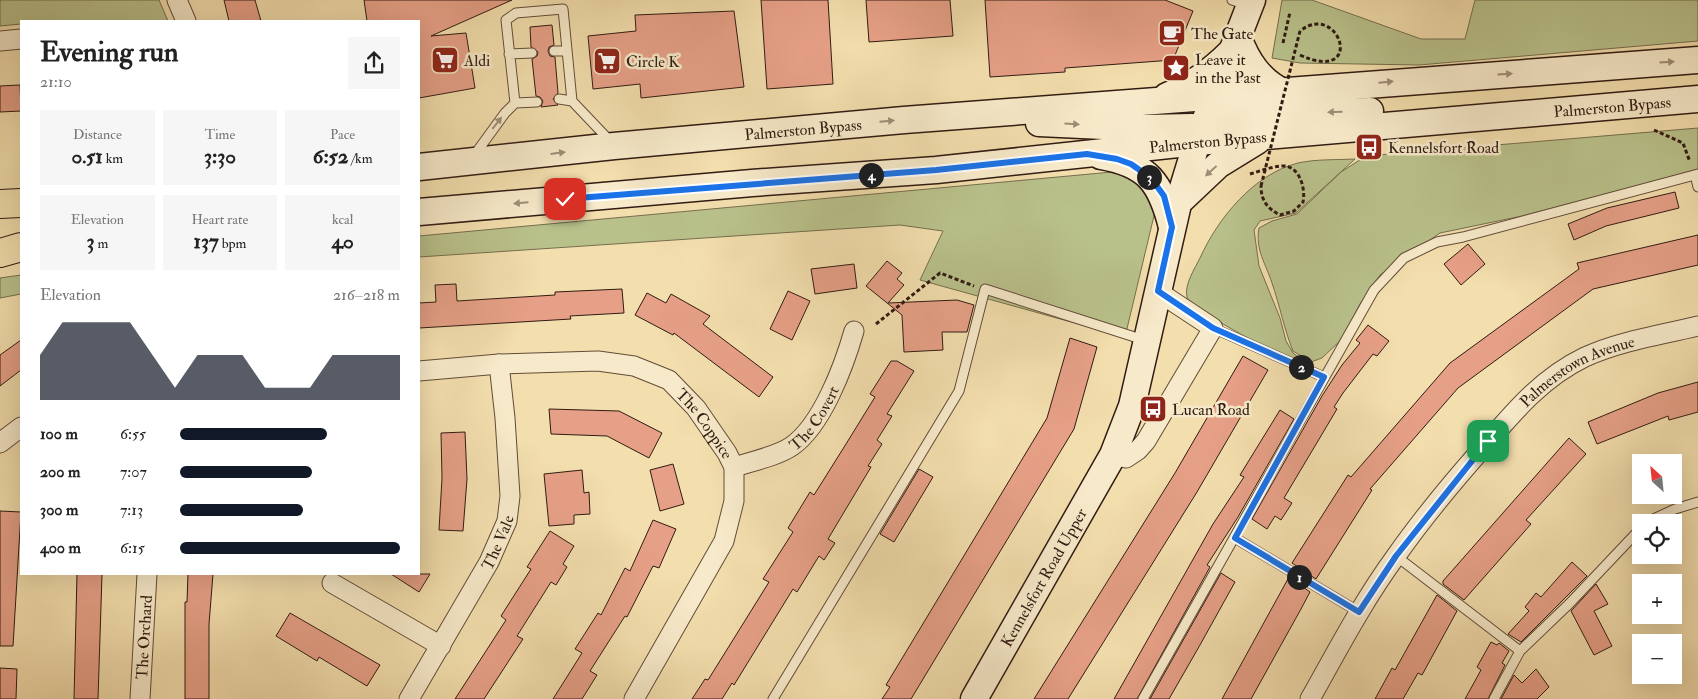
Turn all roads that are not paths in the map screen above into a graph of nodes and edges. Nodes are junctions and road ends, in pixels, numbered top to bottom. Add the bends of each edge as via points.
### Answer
1 (177, 0) edge
2 (1244, 2) edge
3 (186, 20) edge
4 (20, 39) edge
5 (0, 41) edge
6 (1235, 44) junction
7 (567, 51) junction
8 (554, 52) dead end
9 (532, 53) dead end
10 (510, 54) junction
11 (1698, 60) edge
12 (1283, 92) junction
13 (559, 99) dead end
14 (1698, 99) edge
15 (536, 102) dead end
16 (572, 102) junction
17 (1150, 102) junction
18 (515, 104) junction
19 (1523, 114) junction
20 (936, 117) junction
21 (1206, 121) junction
22 (1267, 136) junction
23 (614, 146) junction
24 (1087, 154) junction
25 (469, 163) junction
26 (420, 167) edge
27 (1696, 174) edge
28 (1698, 187) edge
29 (0, 204) edge
30 (20, 204) edge
31 (20, 204) edge
32 (0, 210) edge
33 (420, 212) edge
34 (1175, 215) junction
35 (20, 247) edge
36 (20, 247) edge
37 (0, 248) edge
38 (0, 253) edge
39 (1158, 291) junction
40 (1698, 326) edge
41 (1213, 328) junction
42 (854, 331) dead end
43 (1146, 341) junction
44 (499, 364) junction
45 (420, 371) edge
46 (1324, 377) junction
47 (20, 428) edge
48 (0, 443) edge
49 (1112, 455) junction
50 (734, 467) junction
51 (1698, 502) edge
52 (1662, 514) edge
53 (1235, 538) junction
54 (1632, 538) edge
55 (1396, 556) junction
56 (147, 575) edge
57 (332, 583) dead end
58 (1359, 612) junction
59 (440, 646) junction
60 (1520, 651) junction
61 (140, 699) edge
62 (409, 699) edge
63 (634, 699) edge
64 (773, 699) edge
65 (974, 699) edge
66 (1143, 699) edge
67 (1310, 699) edge
68 (1494, 699) edge

1 - 3 street
2 - 6 main road, Kennelsfort Road Upper
4 - 5 street
6 - 12 main road via 1271,86
6 - 17 main road via 1215,68 1195,82
6 - 21 main road, Kennelsfort Road Upper
7 - 8 lane
7 - 10 lane via 563,9 516,13 506,20
7 - 16 lane
9 - 10 lane
10 - 18 lane
12 -> 11 main road, Palmerston Bypass via 1406,80
12 - 21 main road, Palmerston Bypass
13 - 16 lane
14 - 19 main road, Palmerston Bypass
15 - 18 lane
16 - 23 lane
17 - 20 main road, Palmerston Bypass
17 - 21 main road, Palmerston Bypass
25 -> 18 lane
19 -> 21 main road via 1462,106
19 - 22 main road, Palmerston Bypass
20 -> 21 main road via 1146,128
23 -> 20 main road, Palmerston Bypass
21 - 22 main road, Palmerston Bypass
21 - 24 main road, Palmerston Bypass
21 - 34 main road, Kennelsfort Road Upper
22 -> 34 main road via 1218,165 1192,188
25 -> 23 main road, Palmerston Bypass
24 -> 33 main road, Palmerston Bypass via 936,170
24 - 34 main road via 1131,164 1151,178
25 - 26 main road, Palmerston Bypass
27 - 28 lane
27 - 46 lane via 1437,242 1404,258 1374,290
29 - 30 highway
31 - 32 main road
34 - 39 main road, Kennelsfort Road Upper
35 - 37 main road
36 - 38 highway
39 - 41 street
39 - 43 main road, Kennelsfort Road Upper
40 - 55 street, Palmerstown Avenue via 1585,357 1546,381 1516,409 1461,472
41 - 46 lane
41 - 49 street via 1146,441 1126,458
42 - 50 street, The Covert via 838,376 813,425 792,446
43 - 49 main road, Kennelsfort Road Upper via 1132,406
43 - 64 lane via 984,289 959,391
44 - 45 street, The Coppice
44 - 50 street, The Coppice via 598,361 634,366 669,380 696,408
44 - 59 street, The Vale via 509,486 507,521 490,562
46 - 53 lane
47 - 48 street
49 - 65 main road, Kennelsfort Road Upper
50 - 63 street, The Coppice via 734,501 724,541
51 - 52 lane
53 - 58 lane
53 - 66 lane
54 - 60 lane
55 - 58 street, Palmerstown Avenue
55 - 60 lane
56 - 61 street, The Orchard
57 - 59 street
58 - 67 street, Palmerstown Avenue
59 - 62 street, The Vale
60 - 68 lane

